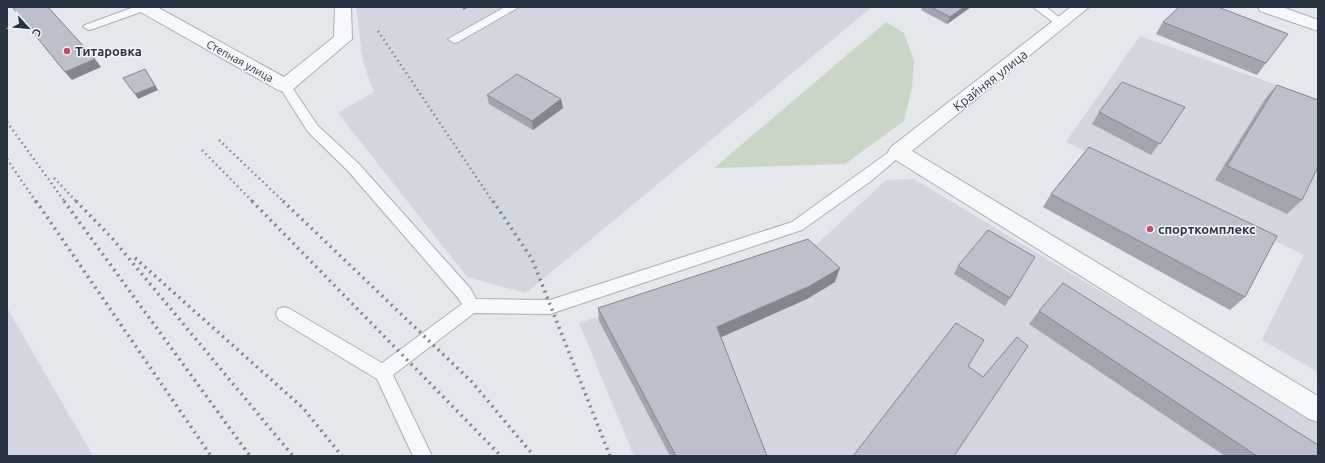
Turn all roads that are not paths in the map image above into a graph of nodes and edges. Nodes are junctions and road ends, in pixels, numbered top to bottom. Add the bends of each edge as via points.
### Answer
1 (145, 7) edge
2 (343, 7) edge
3 (513, 7) edge
4 (1039, 7) edge
5 (1081, 7) edge
6 (1266, 7) edge
7 (1062, 24) junction
8 (1318, 26) edge
9 (89, 27) dead end
10 (454, 39) dead end
11 (285, 86) junction
12 (898, 152) junction
13 (471, 306) junction
14 (284, 314) dead end
15 (383, 373) junction
16 (1318, 410) edge
17 (423, 456) edge

1 - 9 lane
1 - 11 street, Степная улица
2 - 11 street, Степная улица via 343,39
3 - 10 lane
4 - 7 lane
5 - 7 street, Крайняя улица
6 - 8 street
7 - 12 street, Крайняя улица
11 - 13 lane via 313,129 358,173 464,293
12 - 13 lane via 796,226 550,307
12 - 16 street
13 - 15 lane
14 - 15 lane
15 - 17 lane

